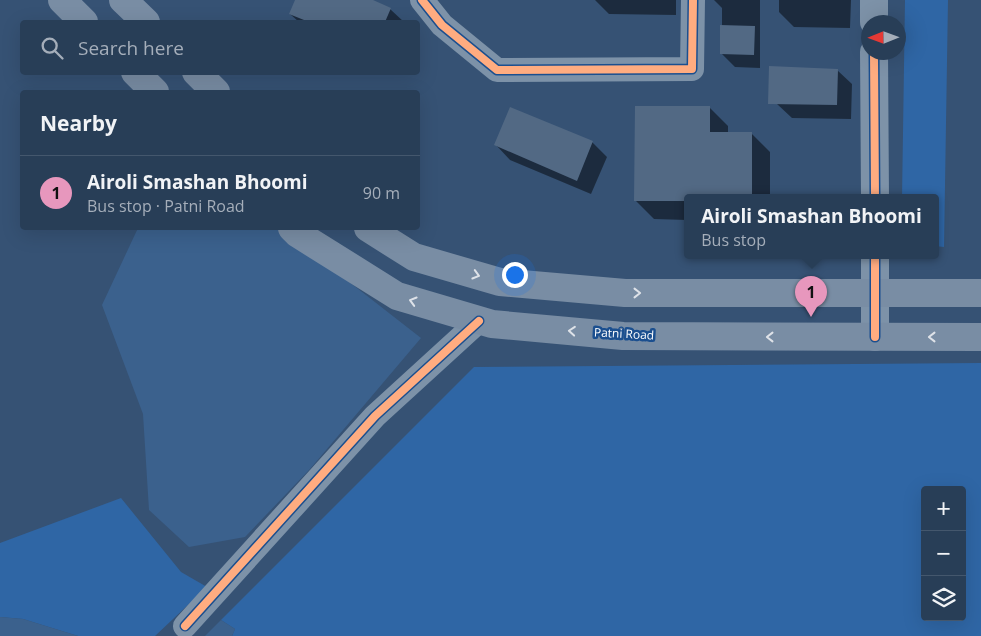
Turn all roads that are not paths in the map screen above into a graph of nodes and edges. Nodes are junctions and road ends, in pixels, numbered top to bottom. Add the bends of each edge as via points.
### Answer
1 (62, 0) edge
2 (123, 0) edge
3 (422, 0) edge
4 (693, 0) edge
5 (874, 0) edge
6 (874, 15) edge
7 (82, 20) edge
8 (144, 20) edge
9 (874, 60) edge
10 (138, 75) edge
11 (199, 75) edge
12 (153, 90) edge
13 (214, 90) edge
14 (875, 194) edge
15 (294, 230) edge
16 (371, 230) edge
17 (875, 259) edge
18 (981, 293) edge
19 (876, 294) junction
20 (479, 320) junction
21 (875, 337) junction
22 (981, 337) edge
23 (185, 626) dead end

1 - 7 main road
2 - 8 main road
3 - 4 street via 442,25 497,70 507,70 692,69
5 - 6 street
9 - 14 street
10 - 12 main road
11 - 13 main road
20 -> 15 main road, Patni Road via 396,296
16 -> 19 main road via 414,257 500,282 625,293
17 - 19 street
18 - 19 main road
19 - 21 street
21 -> 20 main road, Patni Road via 623,336 492,324
20 - 23 street via 375,416
22 -> 21 main road, Patni Road

